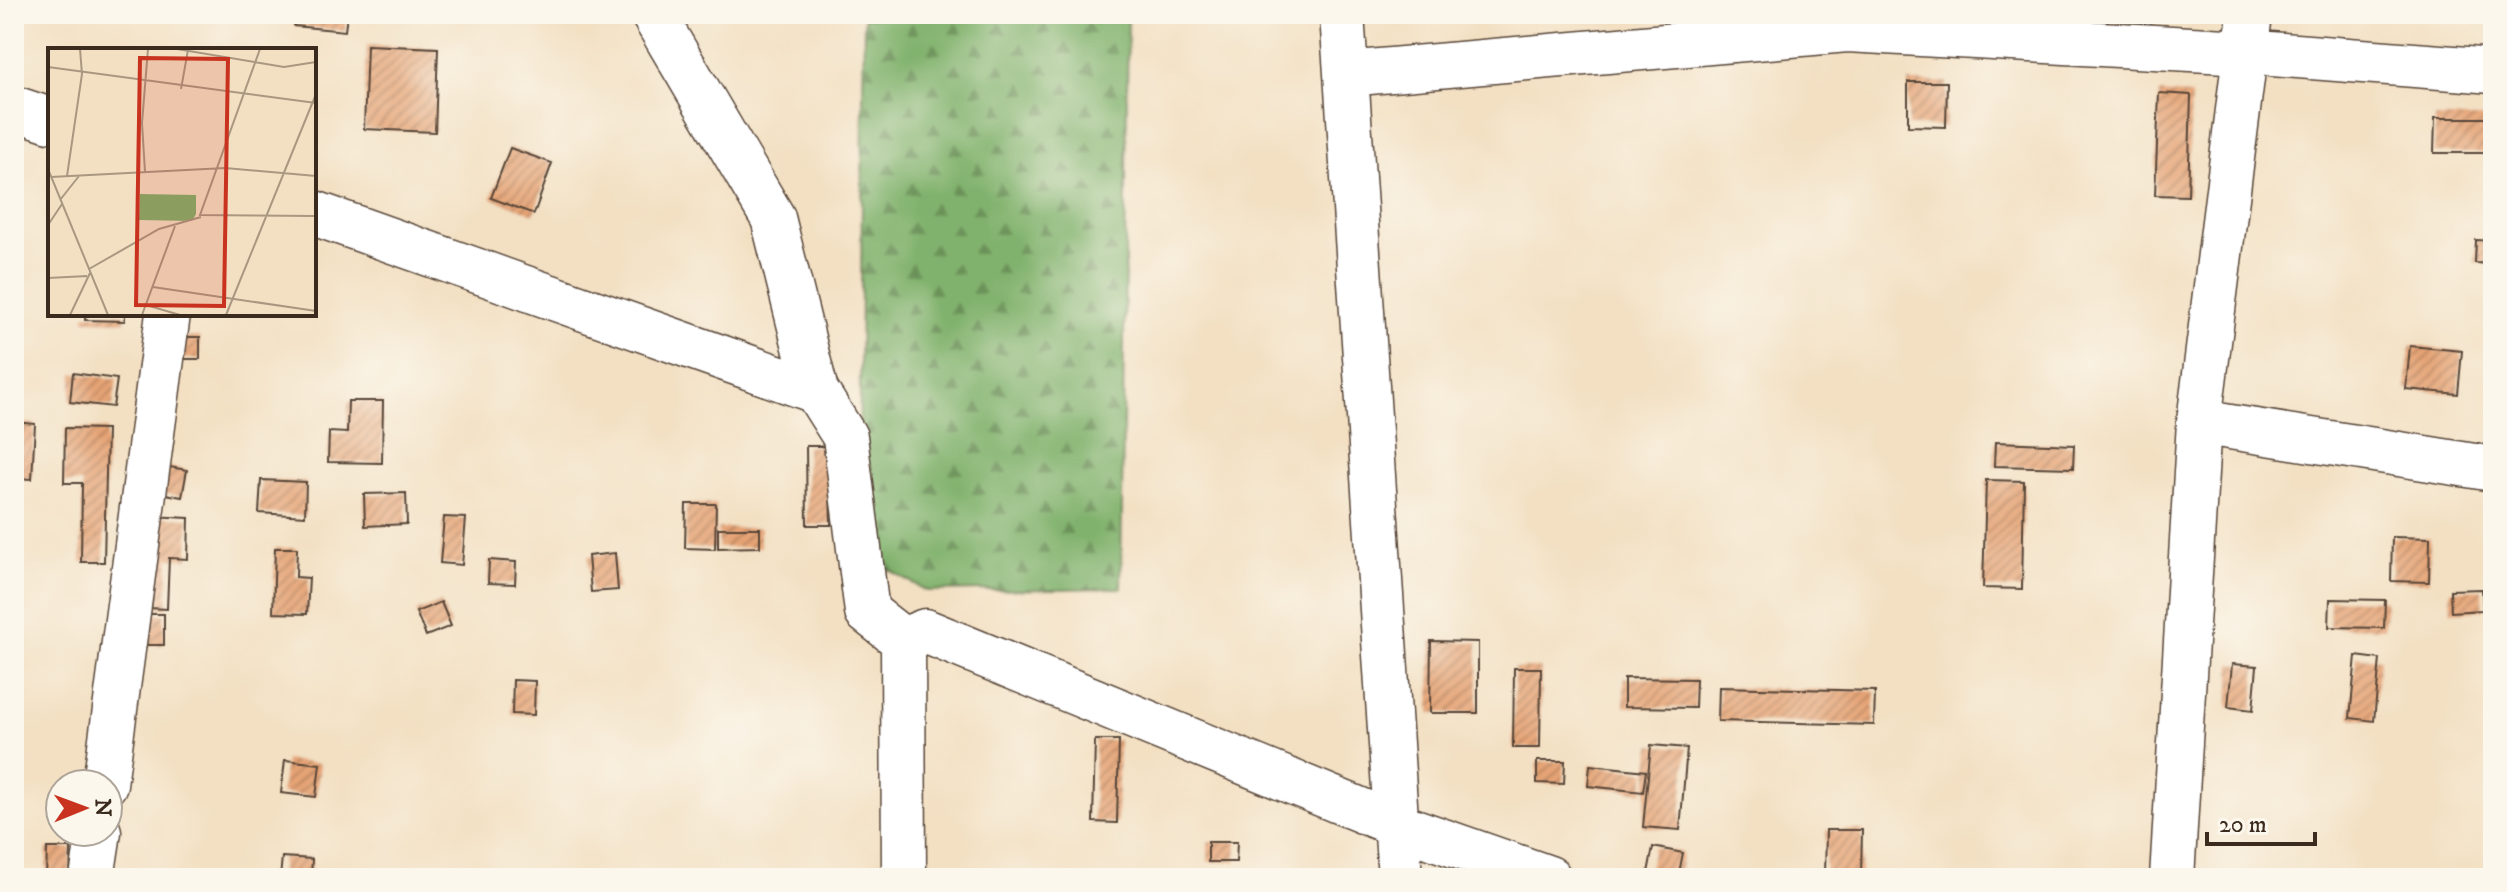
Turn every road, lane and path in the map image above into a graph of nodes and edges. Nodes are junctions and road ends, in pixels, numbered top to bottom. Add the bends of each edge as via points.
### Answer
1 (653, 14) edge
2 (1342, 14) edge
3 (2248, 33) edge
4 (2493, 71) edge
5 (1346, 74) junction
6 (14, 108) edge
7 (48, 119) edge
8 (316, 214) edge
9 (168, 316) edge
10 (816, 391) junction
11 (2199, 422) junction
12 (2493, 469) edge
13 (903, 640) junction
14 (107, 768) edge
15 (1397, 825) junction
16 (97, 848) edge
17 (92, 878) edge
18 (904, 878) edge
19 (1400, 878) edge
20 (1549, 878) edge
21 (2172, 878) edge

1 - 10 street via 773,218
2 - 5 street
3 - 4 street
3 - 5 street via 1847,30
3 - 11 street
5 - 15 street
6 - 7 street
8 - 10 street
9 - 14 street
10 - 13 street via 845,437 867,612
11 - 12 street
11 - 21 street
13 - 15 street via 925,631
13 - 18 street
15 - 19 street
15 - 20 street
16 - 17 street

